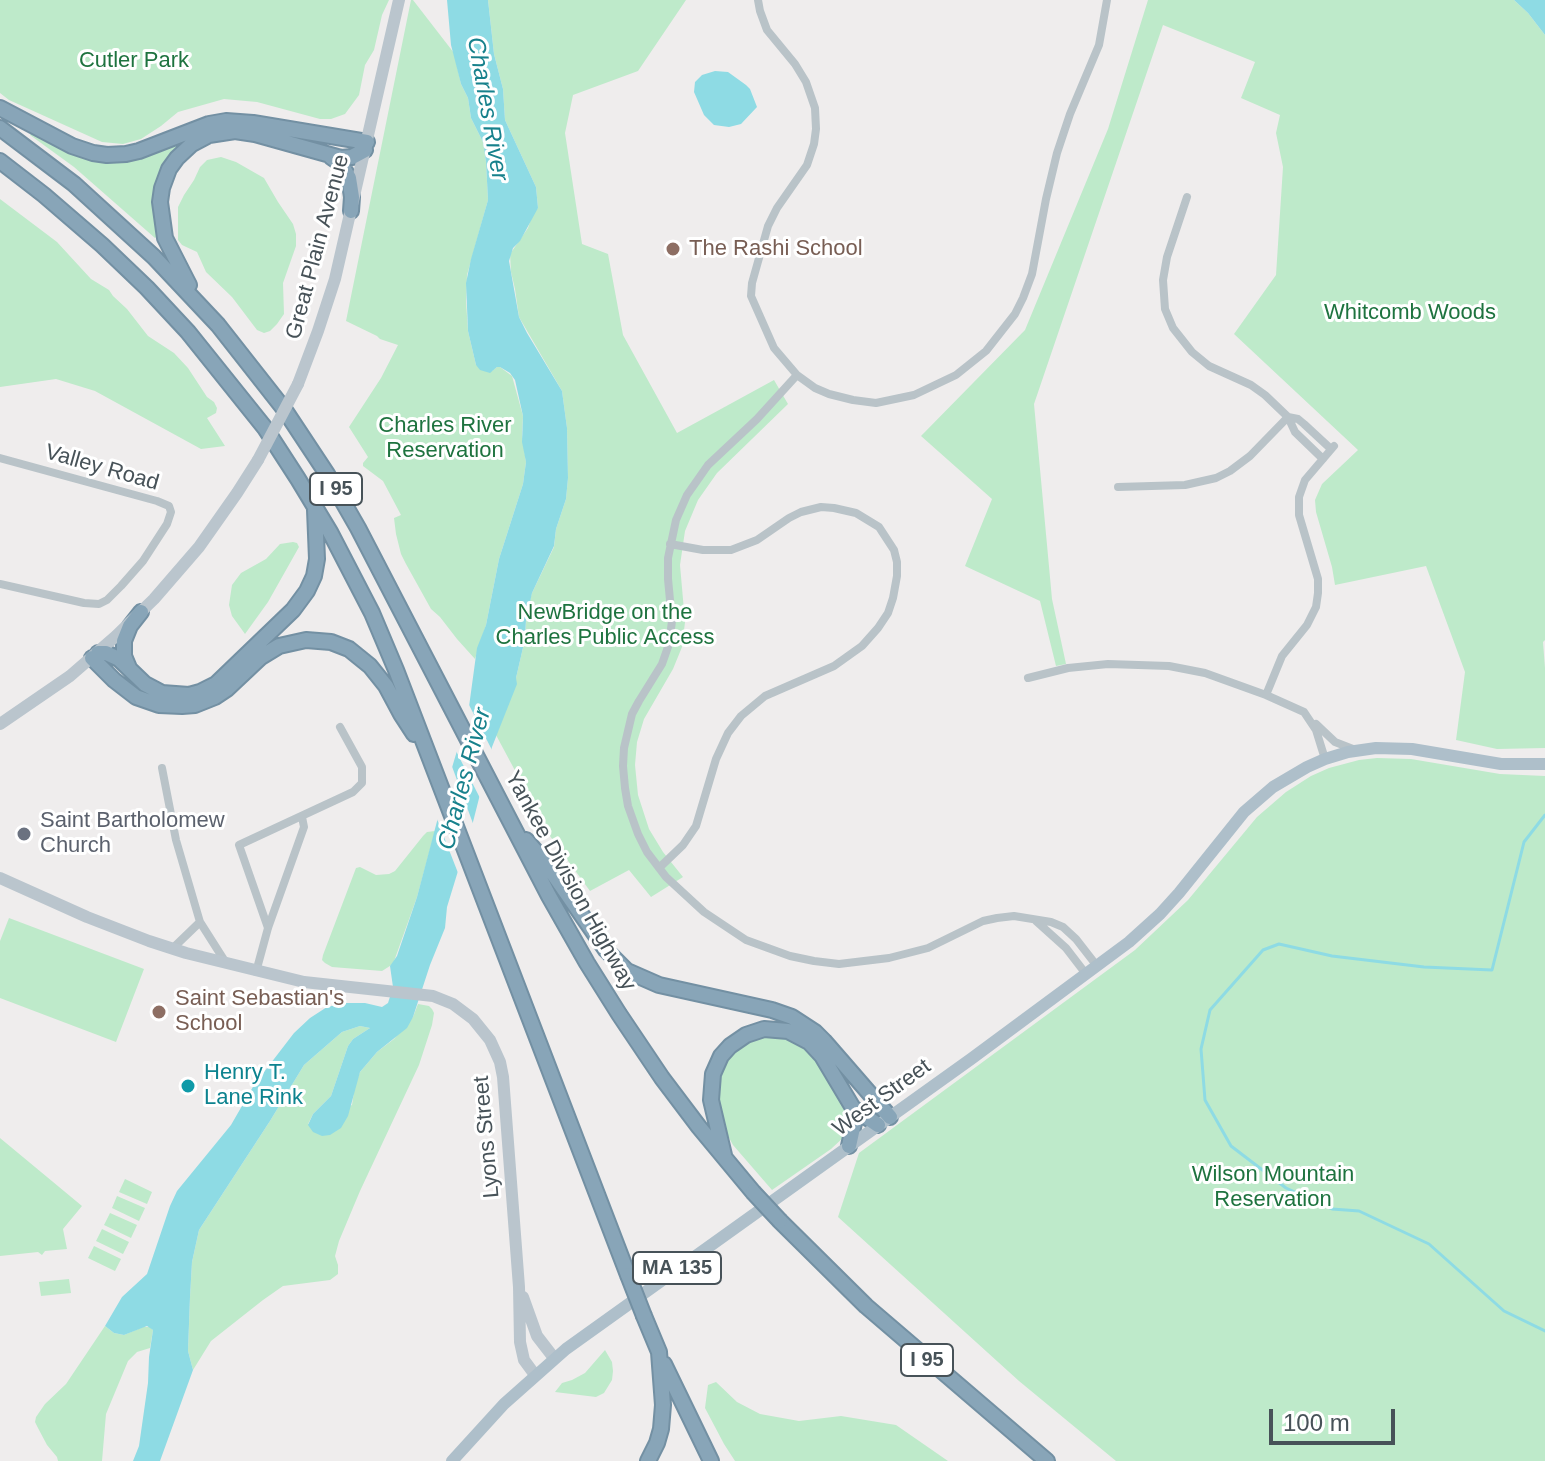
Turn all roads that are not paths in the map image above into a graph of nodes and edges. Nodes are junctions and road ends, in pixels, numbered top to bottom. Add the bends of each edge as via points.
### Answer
1 (399, 0) edge
2 (758, 0) edge
3 (1107, 0) edge
4 (0, 108) edge
5 (0, 128) edge
6 (366, 146) junction
7 (327, 155) junction
8 (0, 161) edge
9 (1187, 197) dead end
10 (351, 211) junction
11 (198, 303) junction
12 (797, 375) junction
13 (1288, 417) junction
14 (0, 458) edge
15 (1323, 459) junction
16 (1118, 487) dead end
17 (314, 505) junction
18 (670, 544) junction
19 (0, 584) edge
20 (141, 612) junction
21 (95, 655) junction
22 (135, 675) junction
23 (1028, 678) dead end
24 (1266, 695) junction
25 (1308, 715) junction
26 (0, 724) edge
27 (340, 727) dead end
28 (1358, 750) junction
29 (430, 758) junction
30 (1325, 759) junction
31 (1545, 764) edge
32 (162, 768) dead end
33 (302, 817) junction
34 (510, 822) junction
35 (659, 868) junction
36 (0, 878) edge
37 (1035, 921) junction
38 (200, 922) junction
39 (268, 928) junction
40 (172, 949) junction
41 (227, 964) junction
42 (1092, 970) junction
43 (256, 972) junction
44 (853, 1108) junction
45 (884, 1121) junction
46 (849, 1146) junction
47 (725, 1159) junction
48 (519, 1287) junction
49 (659, 1352) junction
50 (554, 1358) junction
51 (535, 1375) junction
52 (452, 1461) edge
53 (648, 1461) edge
54 (711, 1461) edge
55 (1047, 1461) edge

1 - 6 main road, Great Plain Avenue
2 - 12 street via 767,30 806,82 816,115 810,158 771,220 751,288 770,342
3 - 12 street via 1099,45 1051,176 1030,281 996,340 950,380 892,401 845,399
4 - 6 highway via 72,146 107,155 139,151 226,121
5 - 11 highway, Yankee Division Highway / I 95 via 108,214
6 - 7 highway via 356,156
6 - 10 main road, Great Plain Avenue
7 - 10 highway via 347,173
7 - 11 highway via 235,131 203,138 177,158 162,188 161,224
8 - 17 highway, I 95 via 80,224 168,309 256,416
9 - 13 street via 1164,273 1170,322 1204,363 1256,387
10 - 20 main road, Great Plain Avenue, bridge via 327,306 298,384 237,493 199,547
11 - 34 highway, Yankee Division Highway / I 95 via 266,385 327,474
12 - 18 street via 697,479 679,511
13 - 15 street via 1295,432
13 - 15 street via 1301,421 1333,448
13 - 16 street via 1250,456 1216,478 1185,485
14 - 19 street, Valley Road via 157,501 171,512 143,561 101,603
15 - 24 street via 1305,480 1298,503 1318,579 1317,600 1307,625 1278,663
17 - 22 highway via 317,559 307,591 224,677 210,688 179,695 157,690
17 - 29 highway, I 95 via 372,613
18 - 35 street via 669,644 632,714 623,766 634,825
18 - 35 street via 731,550 801,512 842,509 883,532 894,550 897,576 888,613 862,646 834,666 765,696 737,720 713,767 696,826
20 - 21 main road, Great Plain Avenue
20 - 22 highway via 124,641 125,660
21 - 22 highway via 119,659
21 - 26 main road, Great Plain Avenue
21 - 29 highway via 136,697 176,707 215,697 279,646 331,642 370,666
23 - 24 street via 1087,665 1156,665 1205,673
24 - 25 street
25 - 28 street via 1335,742
25 - 30 street
27 - 33 street via 362,767 362,783
28 - 30 main road, West Street
28 - 31 main road, West Street via 1403,748 1501,764
29 - 49 highway, I 95, bridge
30 - 42 main road, West Street via 1250,806 1160,914
32 - 38 street
33 - 39 street via 304,827
33 - 39 street via 239,845
34 - 45 highway via 627,971 659,985 792,1017 824,1041
34 - 47 highway, Yankee Division Highway / I 95 via 602,989
35 - 37 street via 687,897 737,934 774,952 814,961 899,956 990,919 1014,916
36 - 40 main road, Lyons Street
37 - 42 street
37 - 42 street via 1063,927 1076,939
38 - 40 street
38 - 41 street
39 - 43 street
40 - 41 main road, Lyons Street
41 - 43 main road, Lyons Street
42 - 45 main road, West Street
43 - 48 main road, Lyons Street via 428,995 473,1019 500,1062 506,1094
44 - 45 highway
44 - 46 highway
44 - 47 highway via 809,1042 776,1029 746,1035 726,1051 713,1074 711,1100
45 - 46 main road, West Street / MA 135
46 - 50 main road, West Street / MA 135
47 - 55 highway, Yankee Division Highway / I 95, bridge via 866,1306
48 - 50 main road, Lyons Street via 534,1331
48 - 51 main road, Lyons Street via 521,1349
49 - 53 highway via 663,1413
49 - 54 highway, I 95
50 - 51 main road, West Street / MA 135
51 - 52 main road, West Street / MA 135

